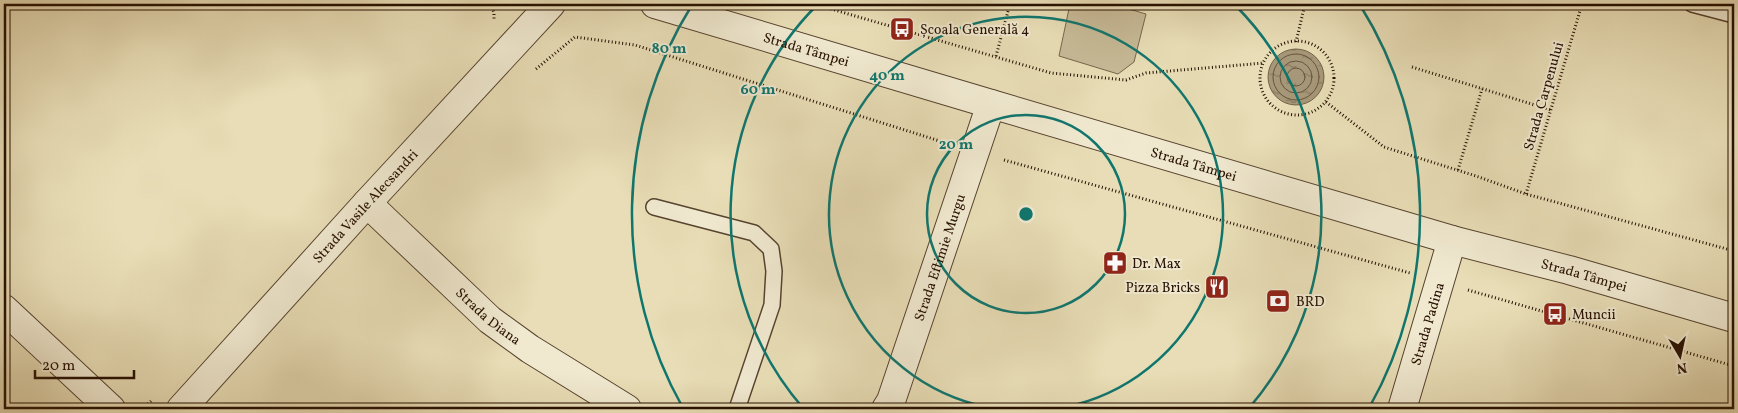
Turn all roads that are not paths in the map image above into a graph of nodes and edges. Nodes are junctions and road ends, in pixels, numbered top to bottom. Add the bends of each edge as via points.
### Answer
1 (551, 4) edge
2 (655, 4) edge
3 (1692, 4) edge
4 (1734, 15) edge
5 (991, 104) junction
6 (367, 203) junction
7 (654, 207) dead end
8 (1452, 240) junction
9 (4, 308) edge
10 (1734, 318) edge
11 (111, 409) edge
12 (180, 409) edge
13 (627, 409) edge
14 (738, 409) edge
15 (886, 409) edge
16 (1402, 409) edge

1 - 6 street, Strada Vasile Alecsandri
2 - 5 street, Strada Tâmpei
3 - 4 lane
5 - 8 street, Strada Tâmpei
5 - 15 street, Strada Eftimie Murgu
6 - 12 street, Strada Vasile Alecsandri
6 - 13 street, Strada Diana via 490,320 530,349
7 - 14 lane via 754,233 771,249 774,271 772,305
8 - 10 street, Strada Tâmpei
8 - 16 street, Strada Padina
9 - 11 street

